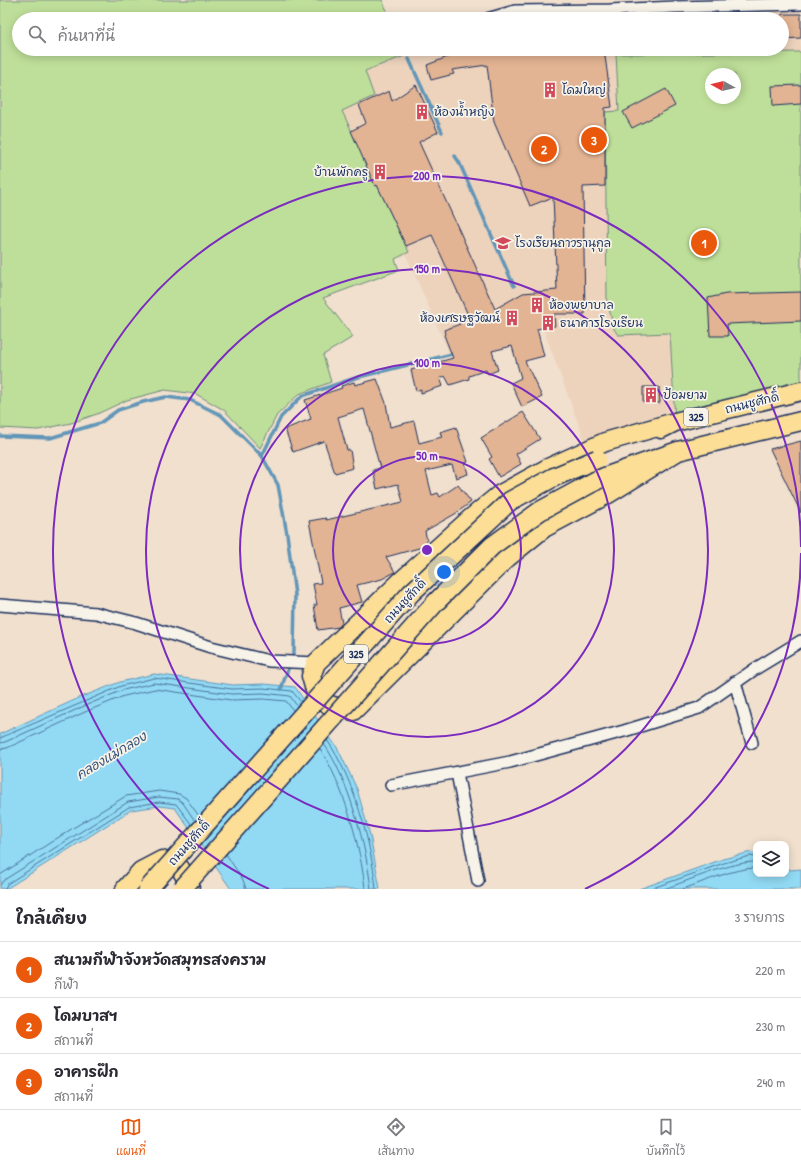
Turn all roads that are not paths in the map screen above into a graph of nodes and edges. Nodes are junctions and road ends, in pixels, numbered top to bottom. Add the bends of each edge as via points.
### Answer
1 (675, 3) edge
2 (801, 4) edge
3 (512, 12) edge
4 (801, 391) edge
5 (801, 421) edge
6 (671, 423) junction
7 (678, 451) junction
8 (0, 605) edge
9 (801, 641) edge
10 (310, 664) junction
11 (735, 682) junction
12 (752, 743) dead end
13 (457, 773) junction
14 (391, 785) dead end
15 (478, 881) dead end
16 (125, 889) edge
17 (148, 889) edge
18 (182, 889) edge
19 (189, 889) edge

1 - 2 street
1 - 3 street via 610,10
4 - 6 main road, ถนนชูศักดิ์ / 325
5 - 7 main road, ถนนชูศักดิ์ / 325
6 - 10 main road via 604,442 548,468 499,495
6 - 17 main road, ถนนชูศักดิ์ / 325, bridge via 634,443 554,477 510,501 411,593
7 - 10 main road via 608,494 544,528 513,553 352,711 328,705 315,690
7 - 18 main road, ถนนชูศักดิ์ / 325, bridge via 599,479 540,511 492,546 436,602
8 - 10 street via 96,613 136,622 211,647 269,661
9 - 11 street
11 - 12 street
11 - 13 street via 699,708 518,760
13 - 14 street
13 - 15 street
16 - 19 main road via 141,871 162,860 180,868 190,885

